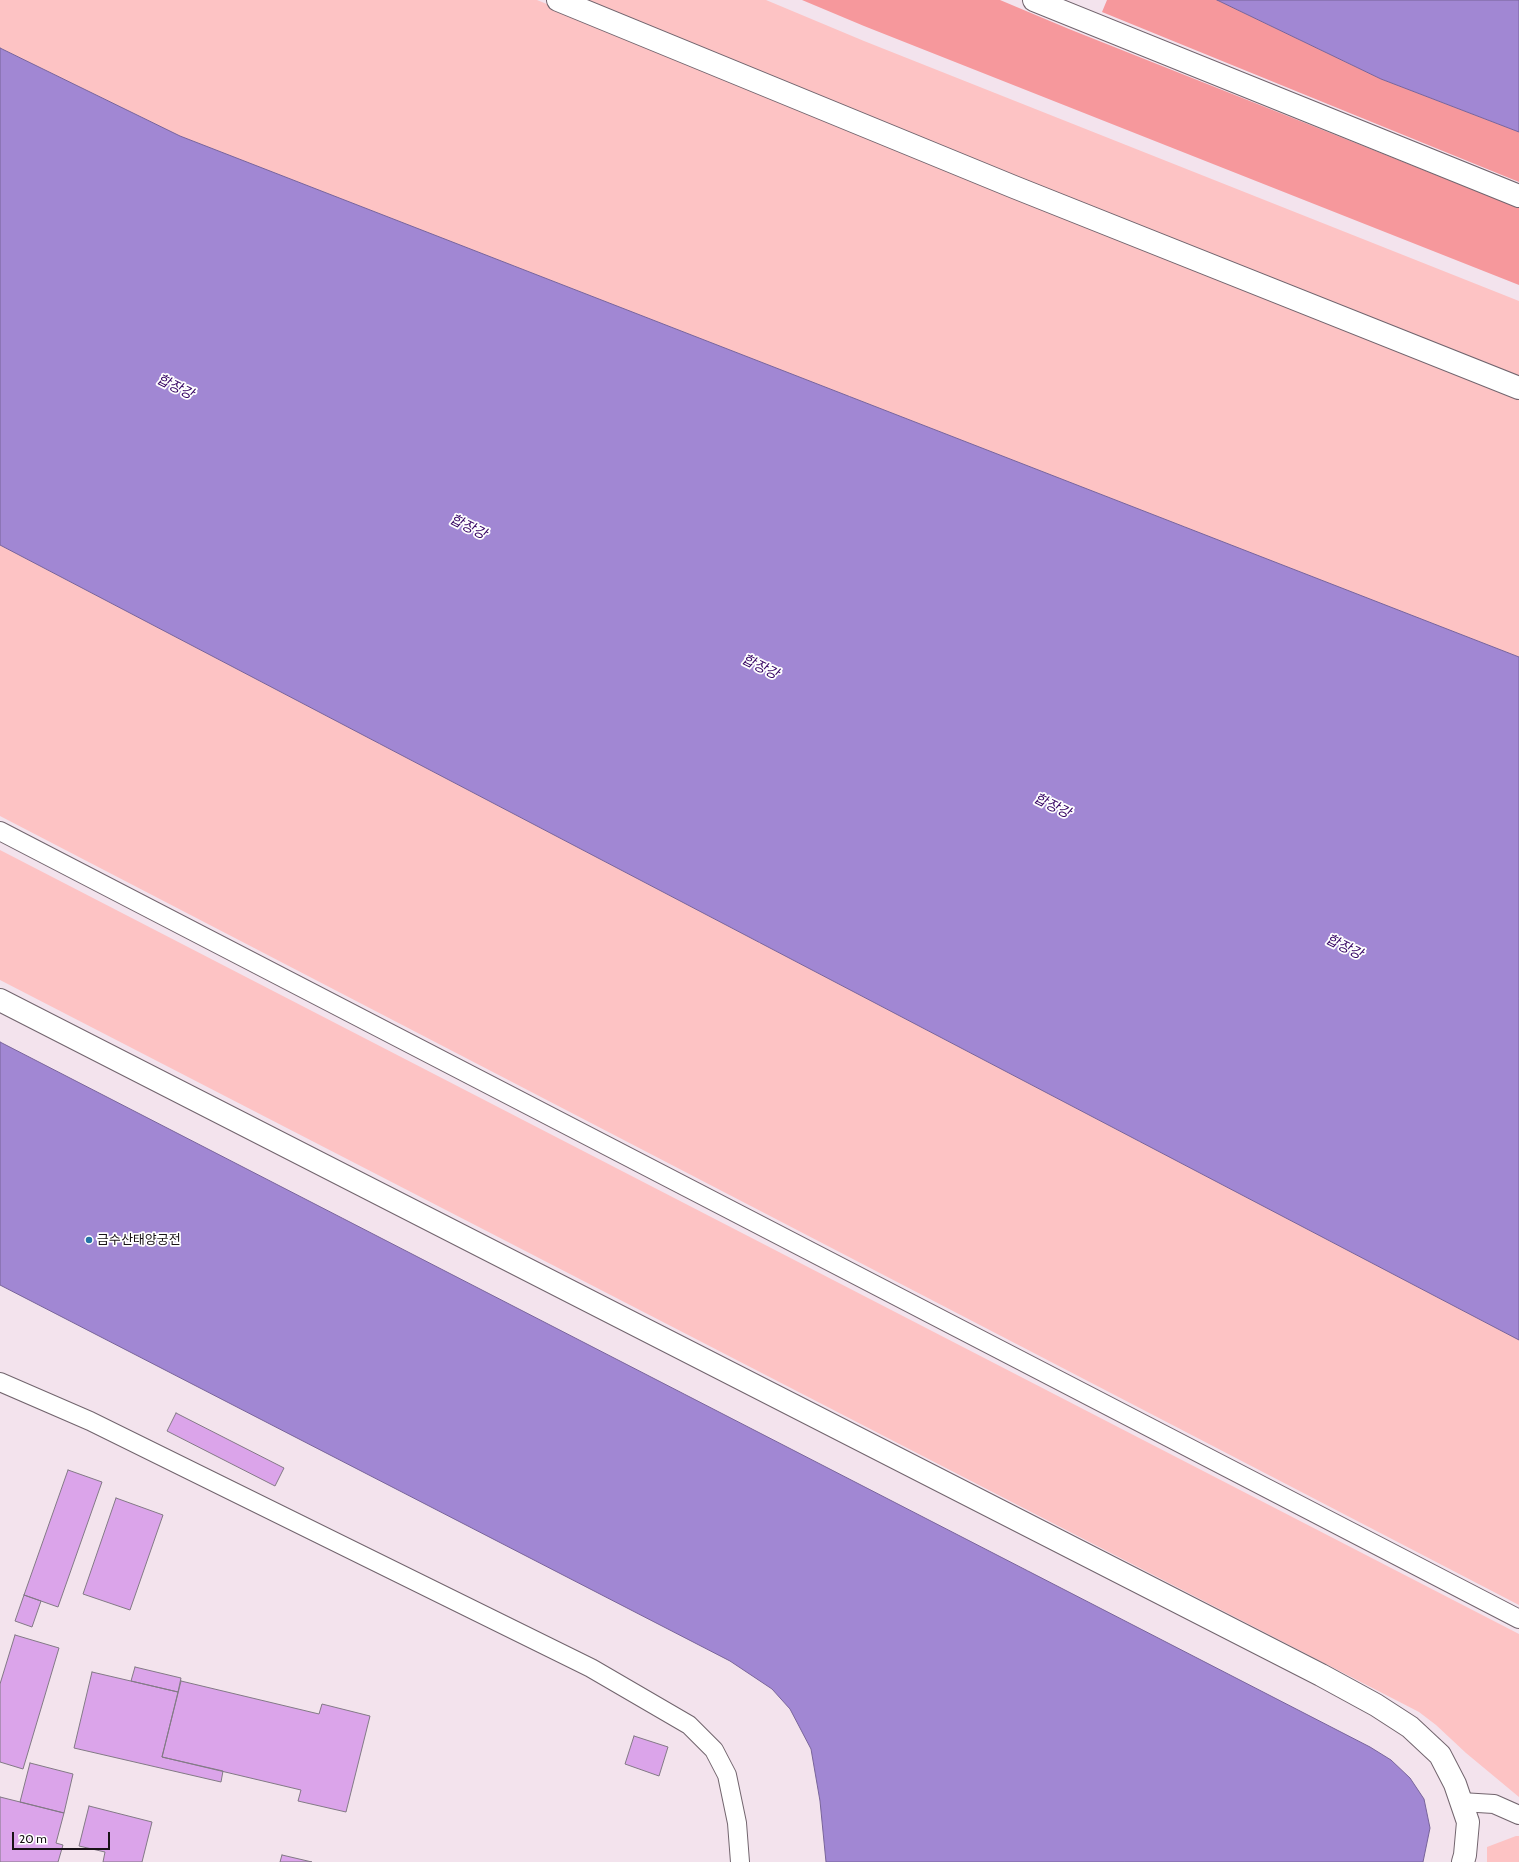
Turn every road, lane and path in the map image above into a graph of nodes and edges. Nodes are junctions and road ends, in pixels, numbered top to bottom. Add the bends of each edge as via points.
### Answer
1 (558, 0) edge
2 (1034, 0) edge
3 (1078, 8) edge
4 (1519, 196) edge
5 (1519, 388) edge
6 (0, 831) edge
7 (0, 1000) edge
8 (0, 1382) edge
9 (1519, 1619) edge
10 (1461, 1802) junction
11 (1519, 1815) edge
12 (740, 1862) edge
13 (1463, 1862) edge

1 - 5 street via 1022,190
2 - 3 street
3 - 4 street
6 - 9 lane
7 - 10 street via 1376,1705 1410,1727 1440,1755
8 - 12 lane via 90,1422 590,1668 689,1725 714,1750 727,1775 737,1823
10 - 11 lane via 1494,1804
10 - 13 street via 1468,1822

